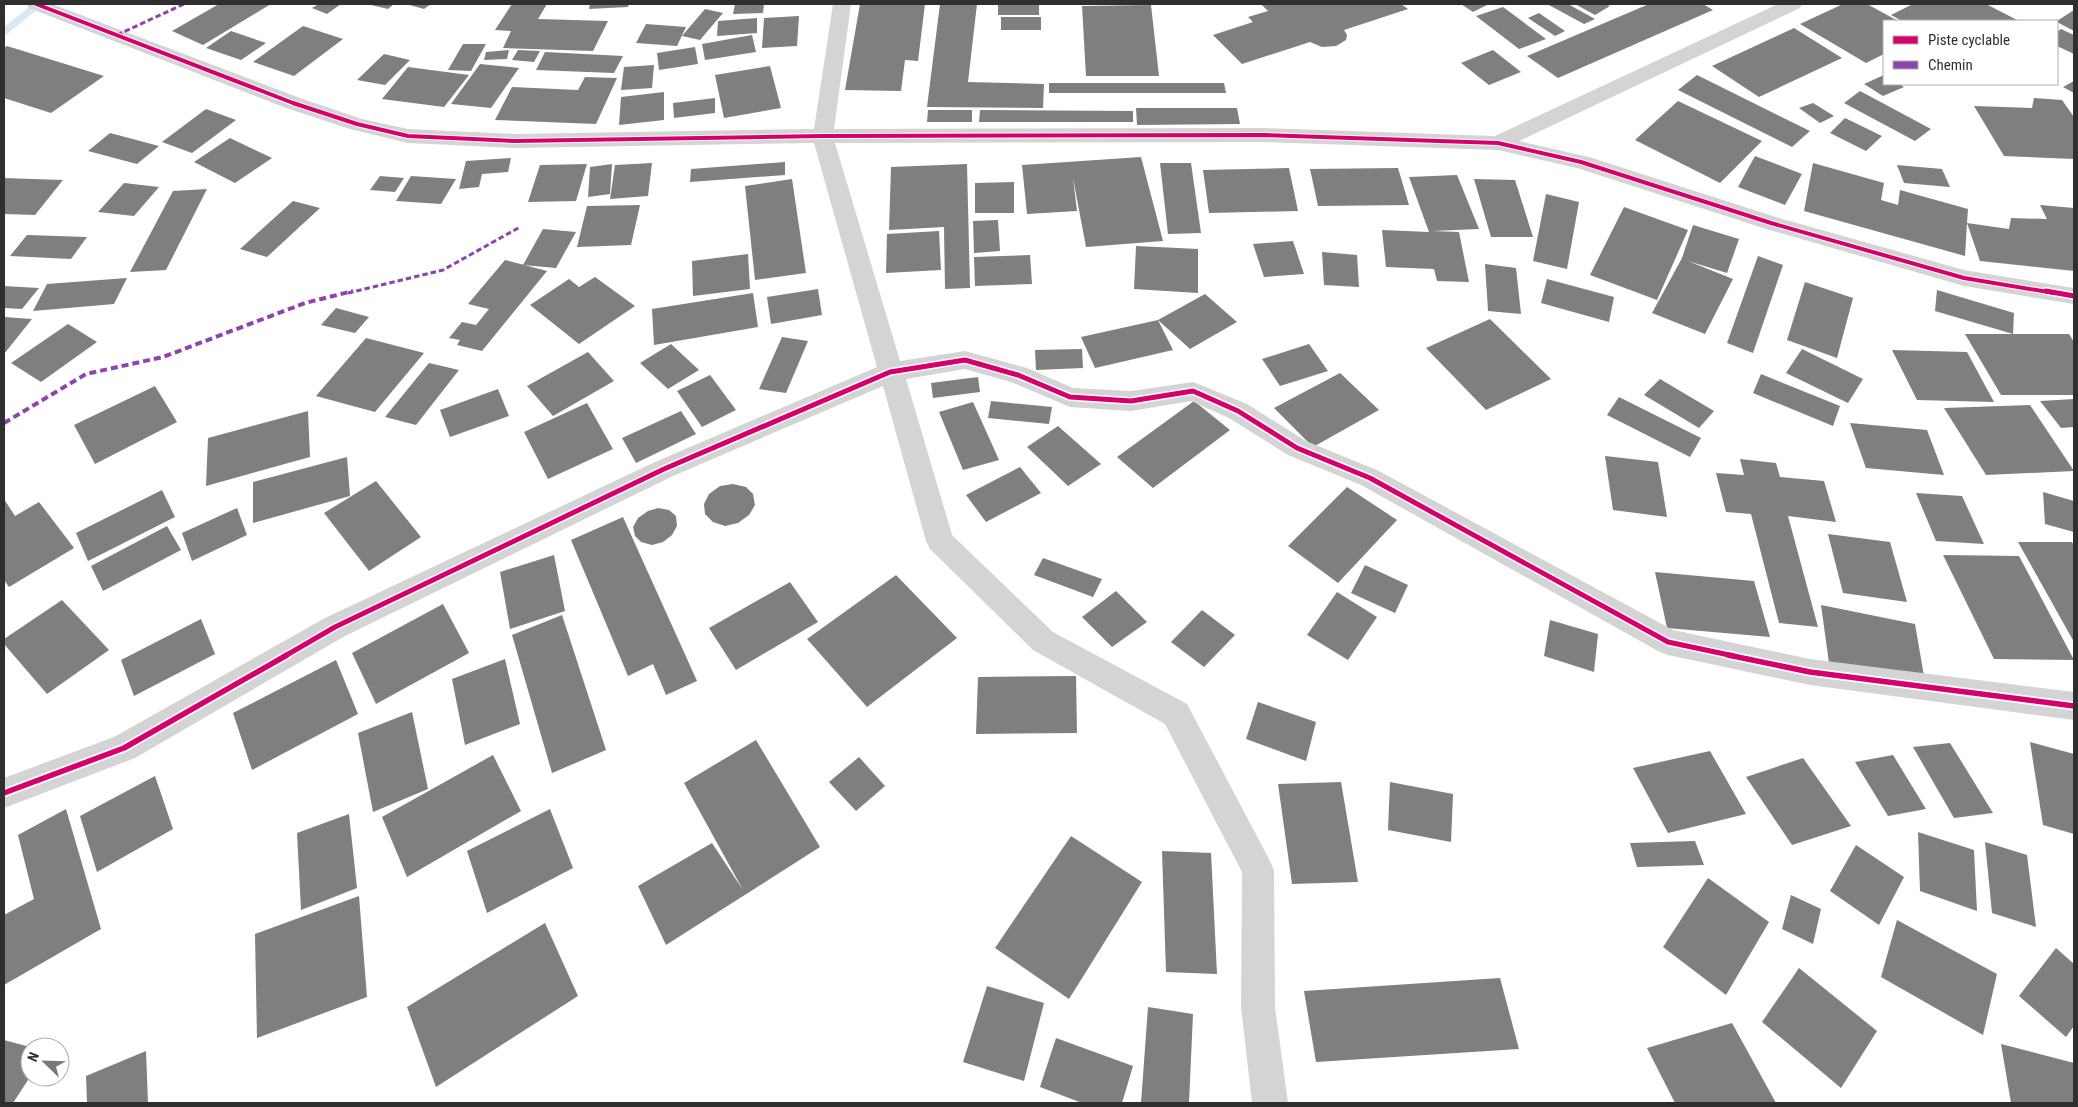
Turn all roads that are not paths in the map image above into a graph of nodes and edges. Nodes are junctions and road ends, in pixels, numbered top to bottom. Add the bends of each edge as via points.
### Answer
1 (36, 4) edge
2 (842, 4) edge
3 (1794, 4) edge
4 (823, 136) junction
5 (1498, 143) junction
6 (2074, 296) edge
7 (890, 372) junction
8 (2074, 706) edge
9 (4, 793) edge
10 (1270, 1103) edge

1 - 4 street via 293,103 357,124 408,136 514,141
2 - 4 street
3 - 5 street
4 - 5 street via 1264,135
4 - 7 street
5 - 6 street via 1582,162 1771,224 1964,278
7 - 8 street via 965,360 1018,375 1070,396 1131,401 1194,391 1238,411 1297,448 1370,478 1668,642 1810,672
7 - 9 street via 664,469 335,626 124,748
7 - 10 street via 940,542 1043,641 1176,714 1258,870 1258,1007

